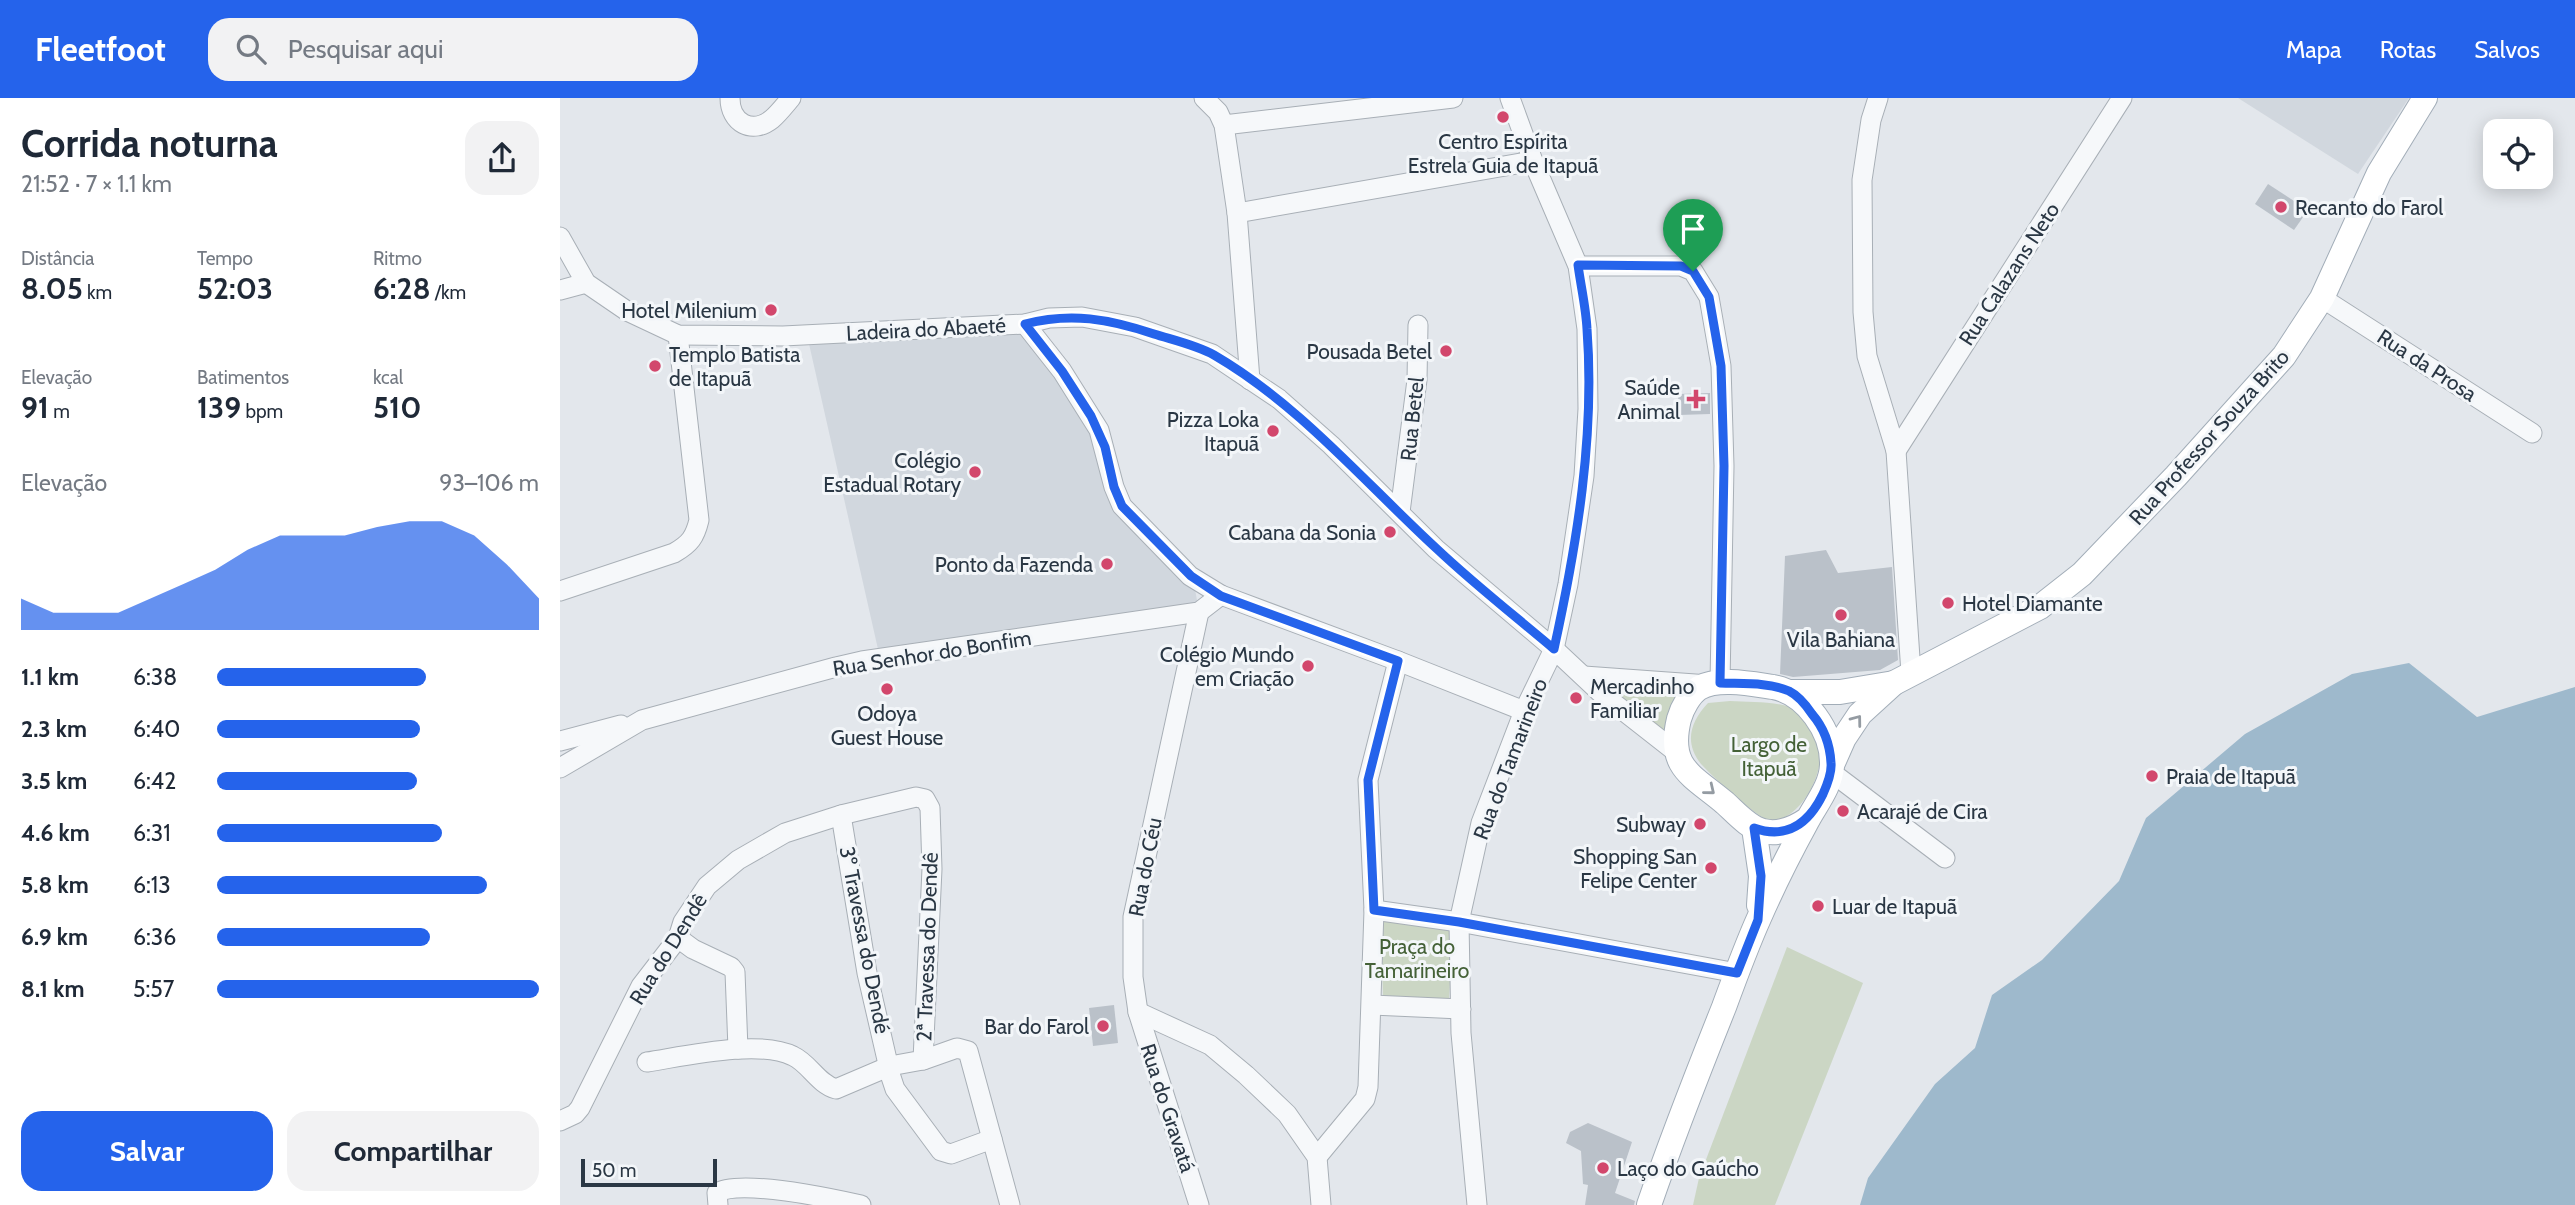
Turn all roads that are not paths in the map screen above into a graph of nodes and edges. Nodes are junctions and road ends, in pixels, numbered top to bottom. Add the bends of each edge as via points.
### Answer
1 (730, 98) edge
2 (791, 98) edge
3 (1204, 98) edge
4 (1454, 98) edge
5 (1510, 98) edge
6 (1878, 98) edge
7 (2122, 98) edge
8 (2425, 98) edge
9 (1224, 125) junction
10 (1533, 161) junction
11 (1237, 213) junction
12 (560, 237) edge
13 (1578, 265) junction
14 (586, 283) junction
15 (560, 290) edge
16 (2322, 298) junction
17 (1025, 324) junction
18 (1418, 325) dead end
19 (678, 335) junction
20 (1250, 380) junction
21 (2532, 433) dead end
22 (1895, 451) junction
23 (1400, 512) junction
24 (560, 591) edge
25 (1221, 596) junction
26 (1199, 612) junction
27 (1554, 649) junction
28 (1398, 661) junction
29 (1584, 676) junction
30 (1903, 678) junction
31 (1714, 684) junction
32 (1790, 692) junction
33 (1524, 712) junction
34 (642, 720) junction
35 (560, 741) edge
36 (1676, 752) junction
37 (560, 768) edge
38 (1831, 769) junction
39 (901, 800) joint
40 (841, 814) junction
41 (1808, 819) junction
42 (1754, 828) junction
43 (1945, 858) dead end
44 (1374, 910) junction
45 (1758, 920) junction
46 (1459, 922) junction
47 (678, 938) junction
48 (1737, 973) junction
49 (1372, 1006) junction
50 (1461, 1009) junction
51 (1138, 1012) junction
52 (737, 1049) junction
53 (923, 1060) junction
54 (648, 1062) dead end
55 (890, 1066) junction
56 (560, 1121) edge
57 (992, 1139) junction
58 (1317, 1157) junction
59 (717, 1203) edge
60 (1194, 1204) edge
61 (861, 1205) edge
62 (1010, 1205) edge
63 (1321, 1205) edge
64 (1477, 1205) edge
65 (1649, 1205) edge

1 - 2 street via 735,119 757,125 771,120
3 - 9 street
4 - 9 street
5 - 10 street, Rua do Tamarineiro
6 - 22 street via 1862,180 1863,312 1867,356
7 - 22 street, Rua Calazans Neto
8 - 16 main road, Rua Professor Souza Brito via 2379,173
9 - 11 street
10 - 11 street
10 - 13 street, Rua do Tamarineiro
11 - 20 street
12 - 14 street, Ladeira do Abaeté
13 - 27 street, Rua do Tamarineiro via 1587,329 1584,476
13 - 31 street via 1681,266 1693,271 1709,297 1721,366 1724,466
14 - 15 street
14 - 19 street, Ladeira do Abaeté via 627,311
16 - 21 street, Rua da Prosa
16 - 30 main road, Rua Professor Souza Brito via 2284,356 2082,574 2040,607
17 - 19 street, Ladeira do Abaeté via 783,336
17 - 20 street, Ladeira do Abaeté via 1082,317 1135,327 1212,354
17 - 25 street via 1091,416 1122,506 1191,576
18 - 23 street, Rua Betel via 1417,380
19 - 24 street via 699,520 696,535 674,553
20 - 23 street, Ladeira do Abaeté via 1279,399
22 - 30 street
23 - 27 street, Ladeira do Abaeté via 1436,549
25 - 26 street, Rua Senhor do Bonfim
25 - 28 street
26 - 34 street, Rua Senhor do Bonfim via 862,661
26 - 51 street, Rua do Céu via 1133,917
27 - 29 street, Ladeira do Abaeté
27 - 33 street, Rua do Tamarineiro
28 - 33 street
28 - 44 street via 1368,780
29 - 31 street
29 - 36 street, Ladeira do Abaeté
30 - 32 main road, Rua Professor Souza Brito via 1840,692
38 -> 30 main road, Rua Professor Souza Brito via 1843,738 1860,714
31 - 32 main road via 1757,685
31 - 36 main road via 1699,688 1681,713
32 - 38 main road via 1819,722 1828,740
33 - 46 street, Rua do Tamarineiro via 1481,823
34 - 35 street, Rua Senhor do Bonfim
34 - 37 street, Rua Senhor do Bonfim
36 -> 42 main road via 1684,768
38 - 41 main road
38 - 43 street
39 - 40 street, Rua do Dendê
39 - 53 street, 2ª Travessa do Dendê via 925,799 930,808 932,870
40 - 47 street, Rua do Dendê via 785,833 738,860 707,886
40 - 55 street, 3º Travessa do Dendé via 867,973
41 - 42 main road via 1785,830
41 - 45 main road
42 - 45 main road via 1761,876
44 - 46 street
44 - 49 street
45 - 48 main road
46 - 48 street
46 - 50 street, Rua do Tamarineiro
47 - 52 street via 735,972
47 - 56 street, Rua do Dendê via 641,986 580,1108
48 - 65 main road
49 - 50 street
49 - 58 street via 1365,1099
50 - 64 street, Rua do Tamarineiro
51 - 58 street via 1210,1045 1287,1114
51 - 60 street, Rua do Gravatá
52 - 54 street
52 - 55 street, 2ª Travessa do Dendê via 780,1050 796,1057 827,1086 841,1088
53 - 55 street, 2ª Travessa do Dendê
53 - 57 street via 957,1048 968,1051
55 - 57 street, 3º Travessa do Dendé via 895,1089 941,1151 951,1154
57 - 62 street
58 - 63 street
59 - 61 street via 717,1194 731,1187 814,1194

